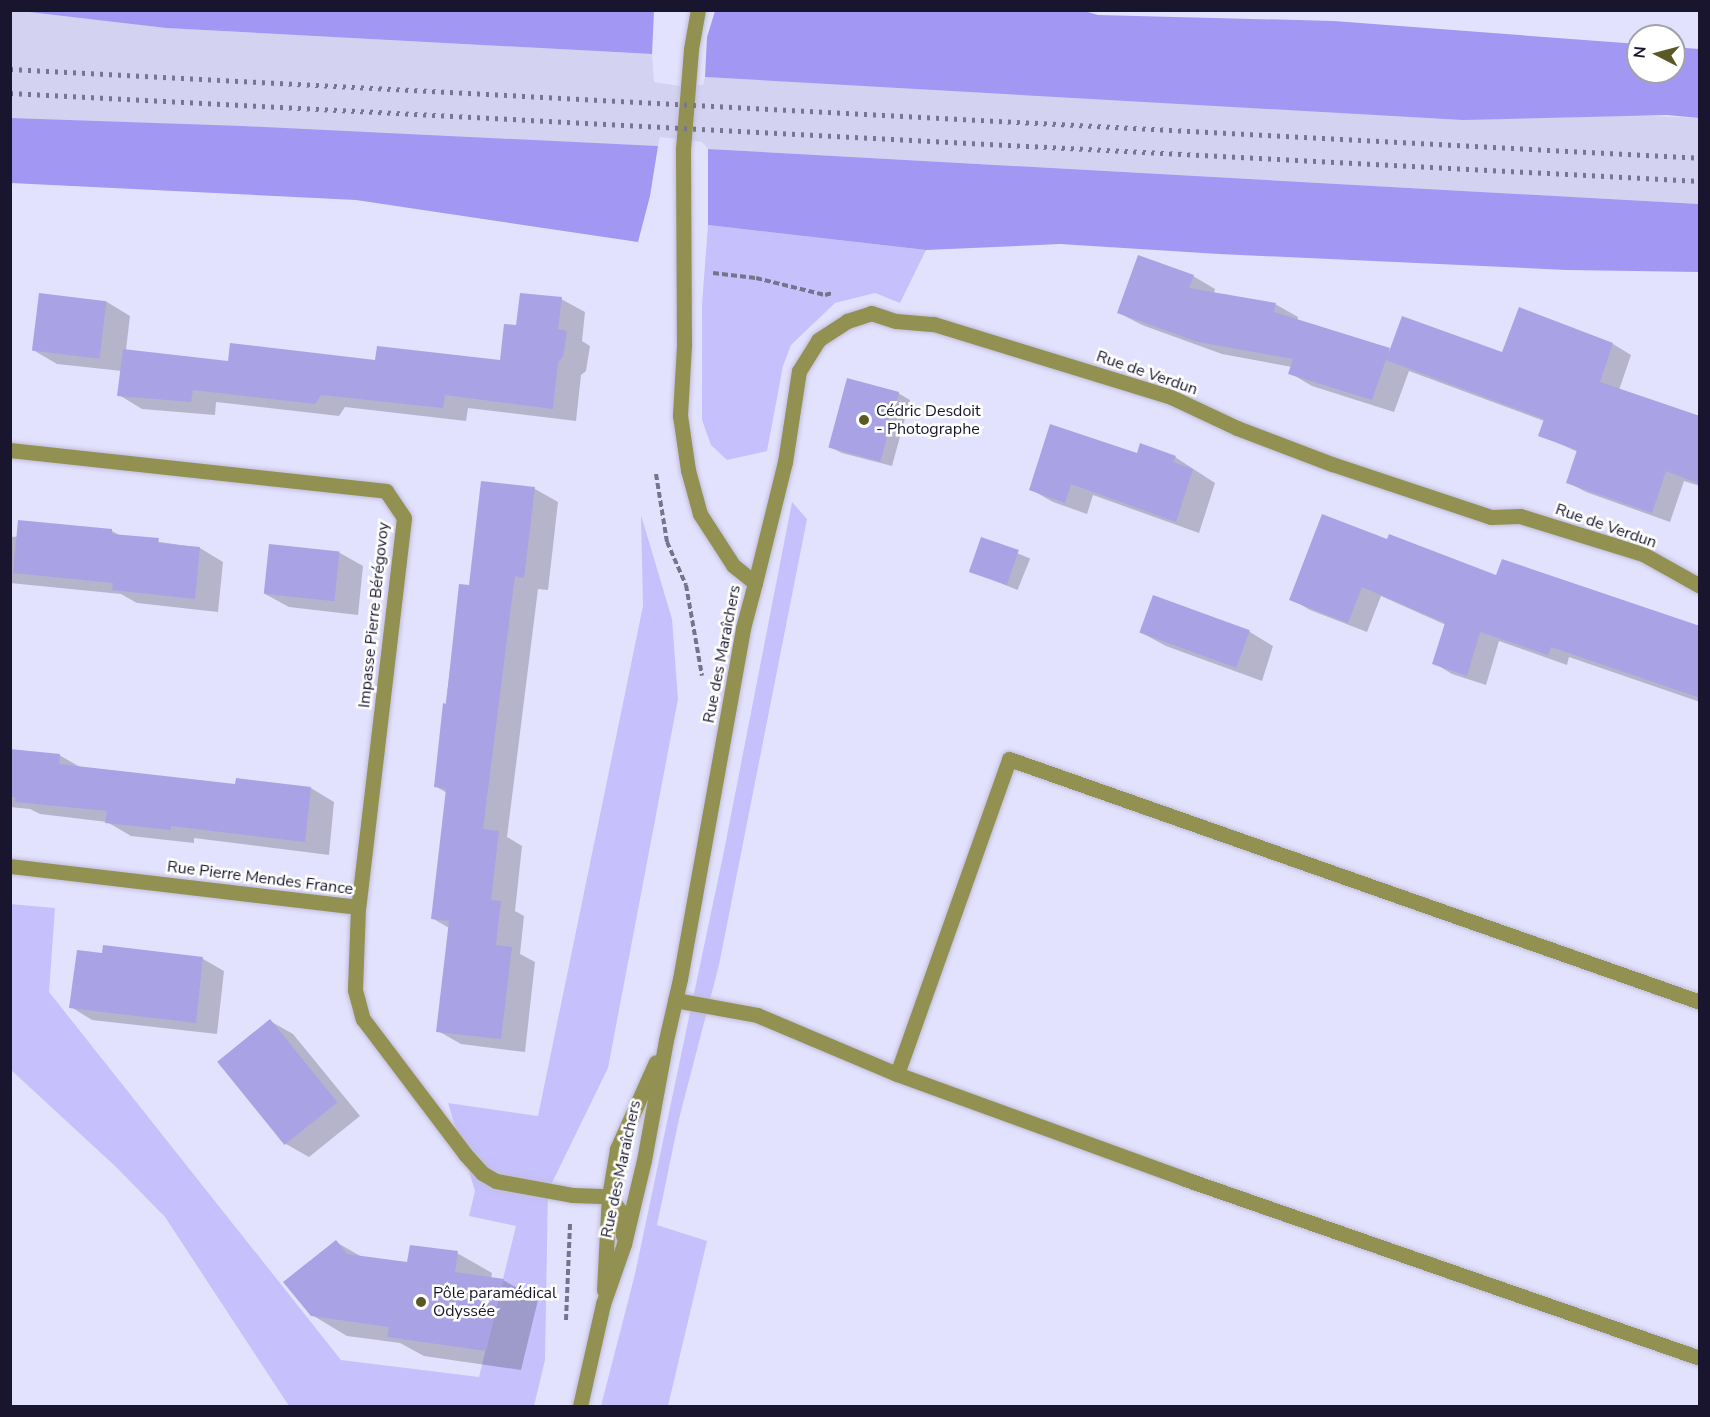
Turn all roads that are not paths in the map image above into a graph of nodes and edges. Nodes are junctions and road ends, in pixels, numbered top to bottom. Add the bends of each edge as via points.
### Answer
1 (698, 10) edge
2 (10, 450) edge
3 (755, 583) junction
4 (1700, 586) edge
5 (10, 866) edge
6 (358, 907) junction
7 (675, 1000) junction
8 (1700, 1002) edge
9 (666, 1040) junction
10 (897, 1074) junction
11 (609, 1196) junction
12 (624, 1244) junction
13 (603, 1304) junction
14 (1700, 1358) edge
15 (580, 1407) edge

1 - 3 street, Rue des Maraîchers via 691,49 684,149 680,415 688,470 700,514 733,565
2 - 6 street, Impasse Pierre Bérégovoy via 386,491 404,518
3 - 4 street, Rue de Verdun via 785,462 799,371 818,340 848,321 871,313 896,321 933,324 1171,397 1248,432 1491,517 1520,516 1643,554
3 - 7 street, Rue des Maraîchers via 743,628
5 - 6 street, Rue Pierre Mendes France
6 - 11 street, Rue Pierre Mendes France via 355,990 363,1019 482,1173 496,1181 572,1195
7 - 9 street, Rue des Maraîchers
7 - 10 street via 757,1015
8 - 10 street via 1009,759
9 - 11 street, Rue des Maraîchers via 617,1149
9 - 12 street, Rue des Maraîchers
10 - 14 street
11 - 12 street via 619,1210
11 - 13 street, Rue des Maraîchers
12 - 13 street, Rue des Maraîchers
13 - 15 street, Rue des Maraîchers

